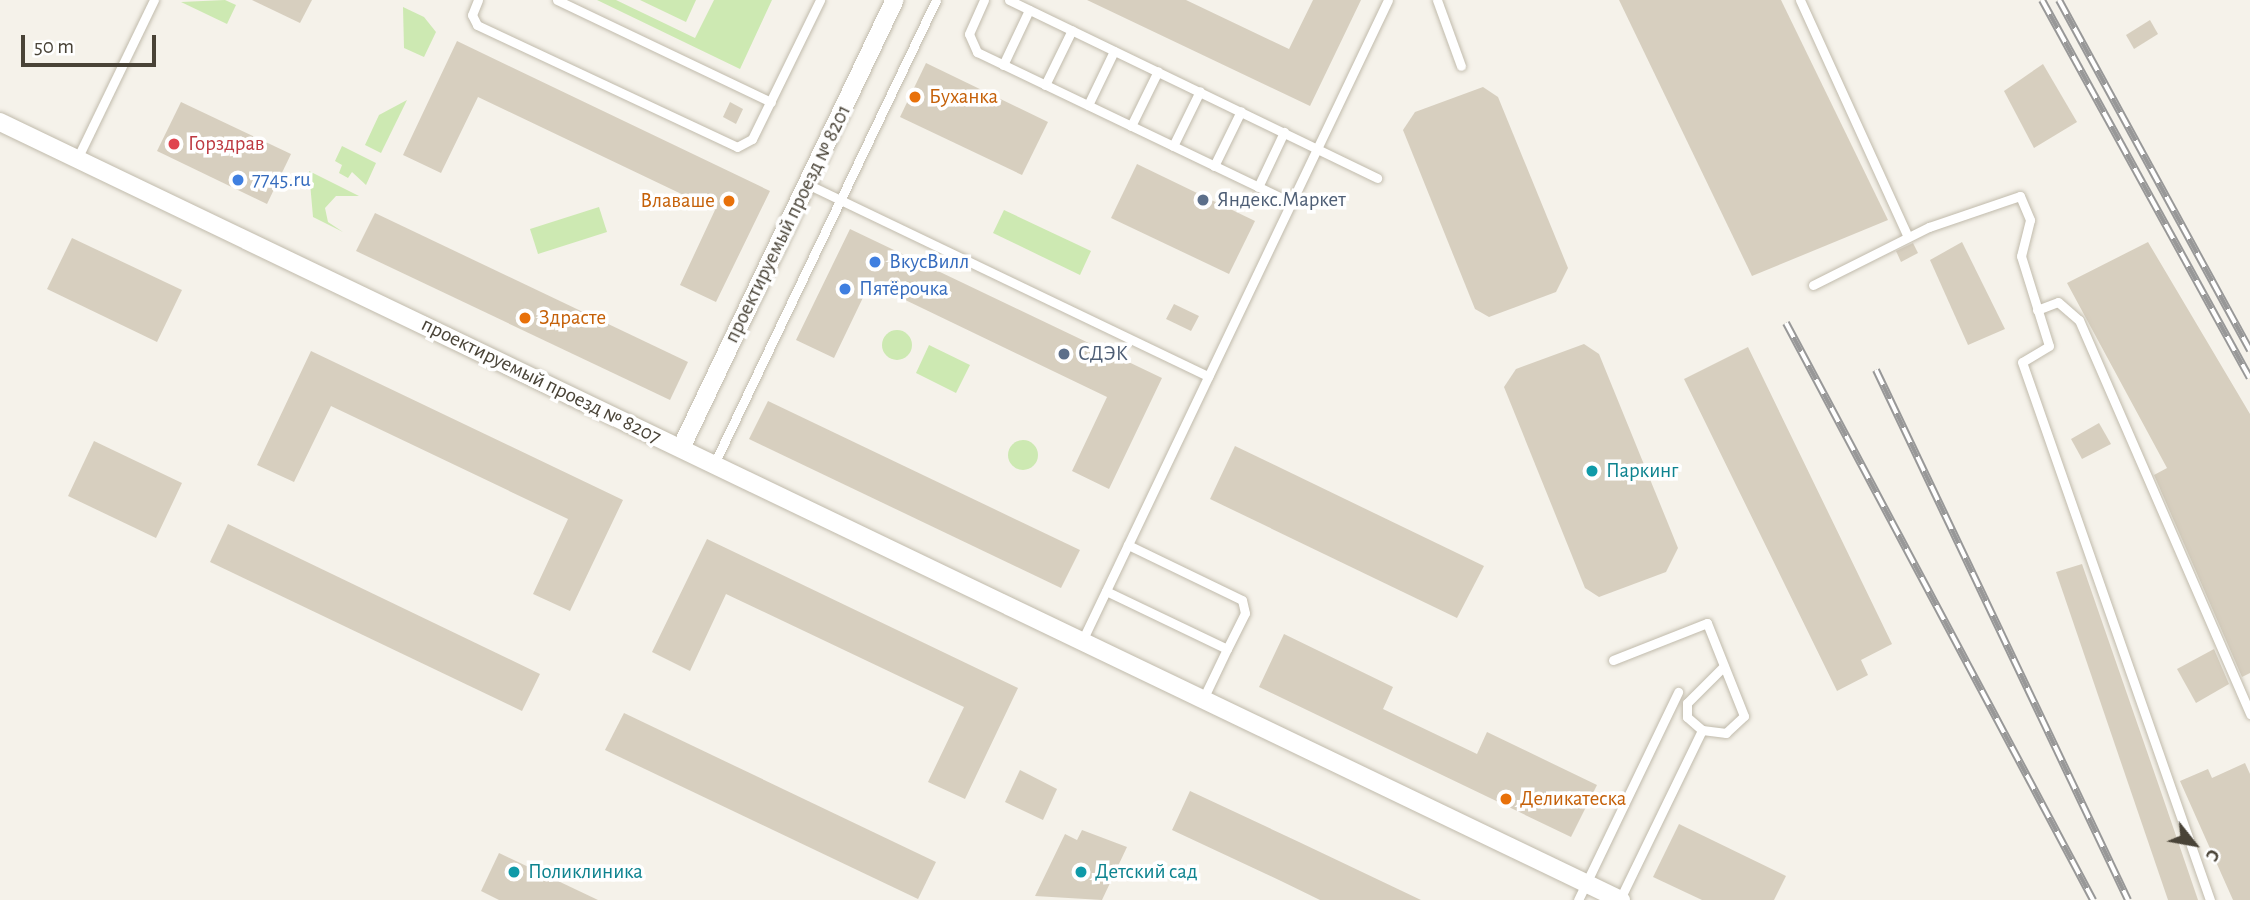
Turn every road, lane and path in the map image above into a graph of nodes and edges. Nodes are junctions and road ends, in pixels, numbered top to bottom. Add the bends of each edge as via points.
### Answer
1 (154, 0) edge
2 (478, 0) edge
3 (557, 0) edge
4 (820, 0) edge
5 (895, 0) edge
6 (936, 0) edge
7 (984, 0) edge
8 (1009, 0) edge
9 (1388, 0) edge
10 (1437, 0) edge
11 (1800, 0) edge
12 (1029, 10) junction
13 (1072, 30) junction
14 (1114, 51) junction
15 (1003, 65) junction
16 (1461, 66) dead end
17 (1158, 71) junction
18 (1045, 85) junction
19 (1200, 91) junction
20 (771, 102) junction
21 (1088, 105) junction
22 (1241, 111) junction
23 (0, 122) edge
24 (1131, 126) junction
25 (1284, 132) junction
26 (1173, 146) junction
27 (1318, 148) junction
28 (76, 161) junction
29 (1214, 166) junction
30 (1377, 178) dead end
31 (807, 184) junction
32 (1258, 187) junction
33 (840, 200) junction
34 (1292, 202) junction
35 (1908, 237) junction
36 (1813, 285) dead end
37 (2038, 310) junction
38 (1208, 376) junction
39 (681, 448) junction
40 (714, 464) junction
41 (1128, 545) junction
42 (1106, 591) junction
43 (1082, 640) junction
44 (1227, 649) junction
45 (1613, 660) dead end
46 (1724, 666) junction
47 (1678, 692) dead end
48 (1203, 699) junction
49 (2250, 714) edge
50 (1702, 730) junction
51 (1586, 883) junction
52 (1578, 900) edge
53 (1621, 900) edge
54 (2210, 900) edge

1 - 28 lane
2 - 20 lane via 472,12 477,25 730,146 752,139
3 - 20 lane
4 - 20 lane
5 - 31 street, проектируемый проезд № 8201
6 - 33 lane
7 - 15 lane via 969,39 976,52
8 - 12 lane
9 - 27 lane
10 - 16 lane
11 - 35 lane
12 - 13 lane
12 - 15 lane
13 - 14 lane
13 - 18 lane
14 - 17 lane
14 - 21 lane
15 - 18 lane
17 - 19 lane
17 - 24 lane
18 - 21 lane
19 - 22 lane
19 - 26 lane
21 - 24 lane
22 - 25 lane
22 - 29 lane
23 - 28 street, проектируемый проезд № 8207
24 - 26 lane
25 - 27 lane
25 - 32 lane
26 - 29 lane
27 - 30 lane
27 - 34 lane
28 - 39 street, проектируемый проезд № 8207
29 - 32 lane
31 - 33 lane
31 - 39 street, проектируемый проезд № 8201
32 - 34 lane
33 - 38 lane
33 - 40 lane
34 - 38 lane
35 - 36 lane
35 - 37 lane via 2020,196 2029,220 2021,256
37 - 49 lane via 2058,302 2078,320
37 - 54 lane via 2049,346 2022,362
38 - 41 lane
39 - 40 street, проектируемый проезд № 8207
40 - 43 street, проектируемый проезд № 8207
41 - 42 lane
41 - 44 lane via 1242,600 1245,613
42 - 43 lane
42 - 44 lane
43 - 48 street, проектируемый проезд № 8207
44 - 48 lane
45 - 46 lane via 1707,623
46 - 50 lane via 1687,703 1687,717
46 - 50 lane via 1744,716 1726,733
47 - 51 lane
48 - 51 street, проектируемый проезд № 8207
50 - 53 lane
51 - 52 lane
51 - 53 street, проектируемый проезд № 8207

